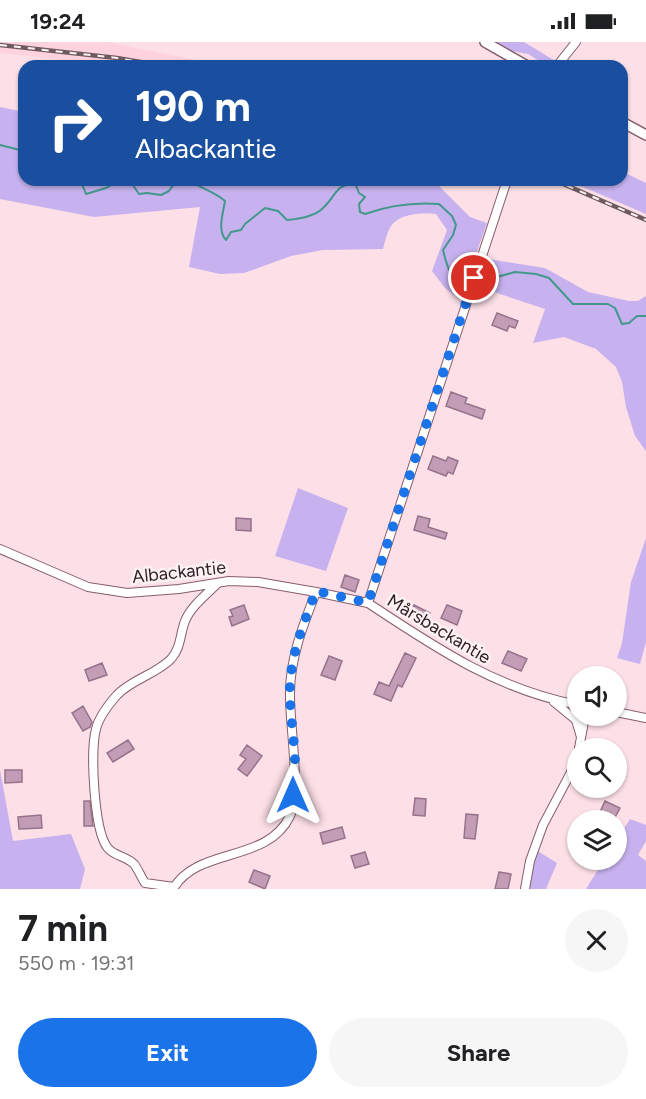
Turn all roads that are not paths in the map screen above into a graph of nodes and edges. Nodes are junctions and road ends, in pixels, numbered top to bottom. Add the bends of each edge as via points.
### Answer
1 (485, 42) edge
2 (576, 42) edge
3 (516, 60) edge
4 (562, 60) edge
5 (628, 125) edge
6 (646, 135) edge
7 (505, 186) edge
8 (0, 549) edge
9 (218, 583) junction
10 (316, 591) junction
11 (368, 603) junction
12 (552, 700) junction
13 (567, 703) edge
14 (627, 714) edge
15 (646, 718) edge
16 (584, 726) edge
17 (581, 738) joint
18 (567, 780) edge
19 (174, 888) edge
20 (525, 889) edge

1 - 3 street
2 - 4 street
5 - 6 street
7 - 11 street, Mårsbackantie
8 - 9 street, Albackantie via 88,587 117,592
9 - 10 street, Albackantie via 258,582
9 - 19 street via 185,621 173,657 118,694 104,712 94,737 94,777 103,839 113,853 134,864 145,883
10 - 11 street, Albackantie
10 - 19 street via 294,657 289,695 294,790 290,816 274,836 258,846 199,866 184,875
11 - 12 street, Mårsbackantie via 478,672
12 - 13 street, Mårsbackantie
12 - 17 street via 576,720
14 - 15 street
16 - 17 street
18 - 20 street via 543,825

